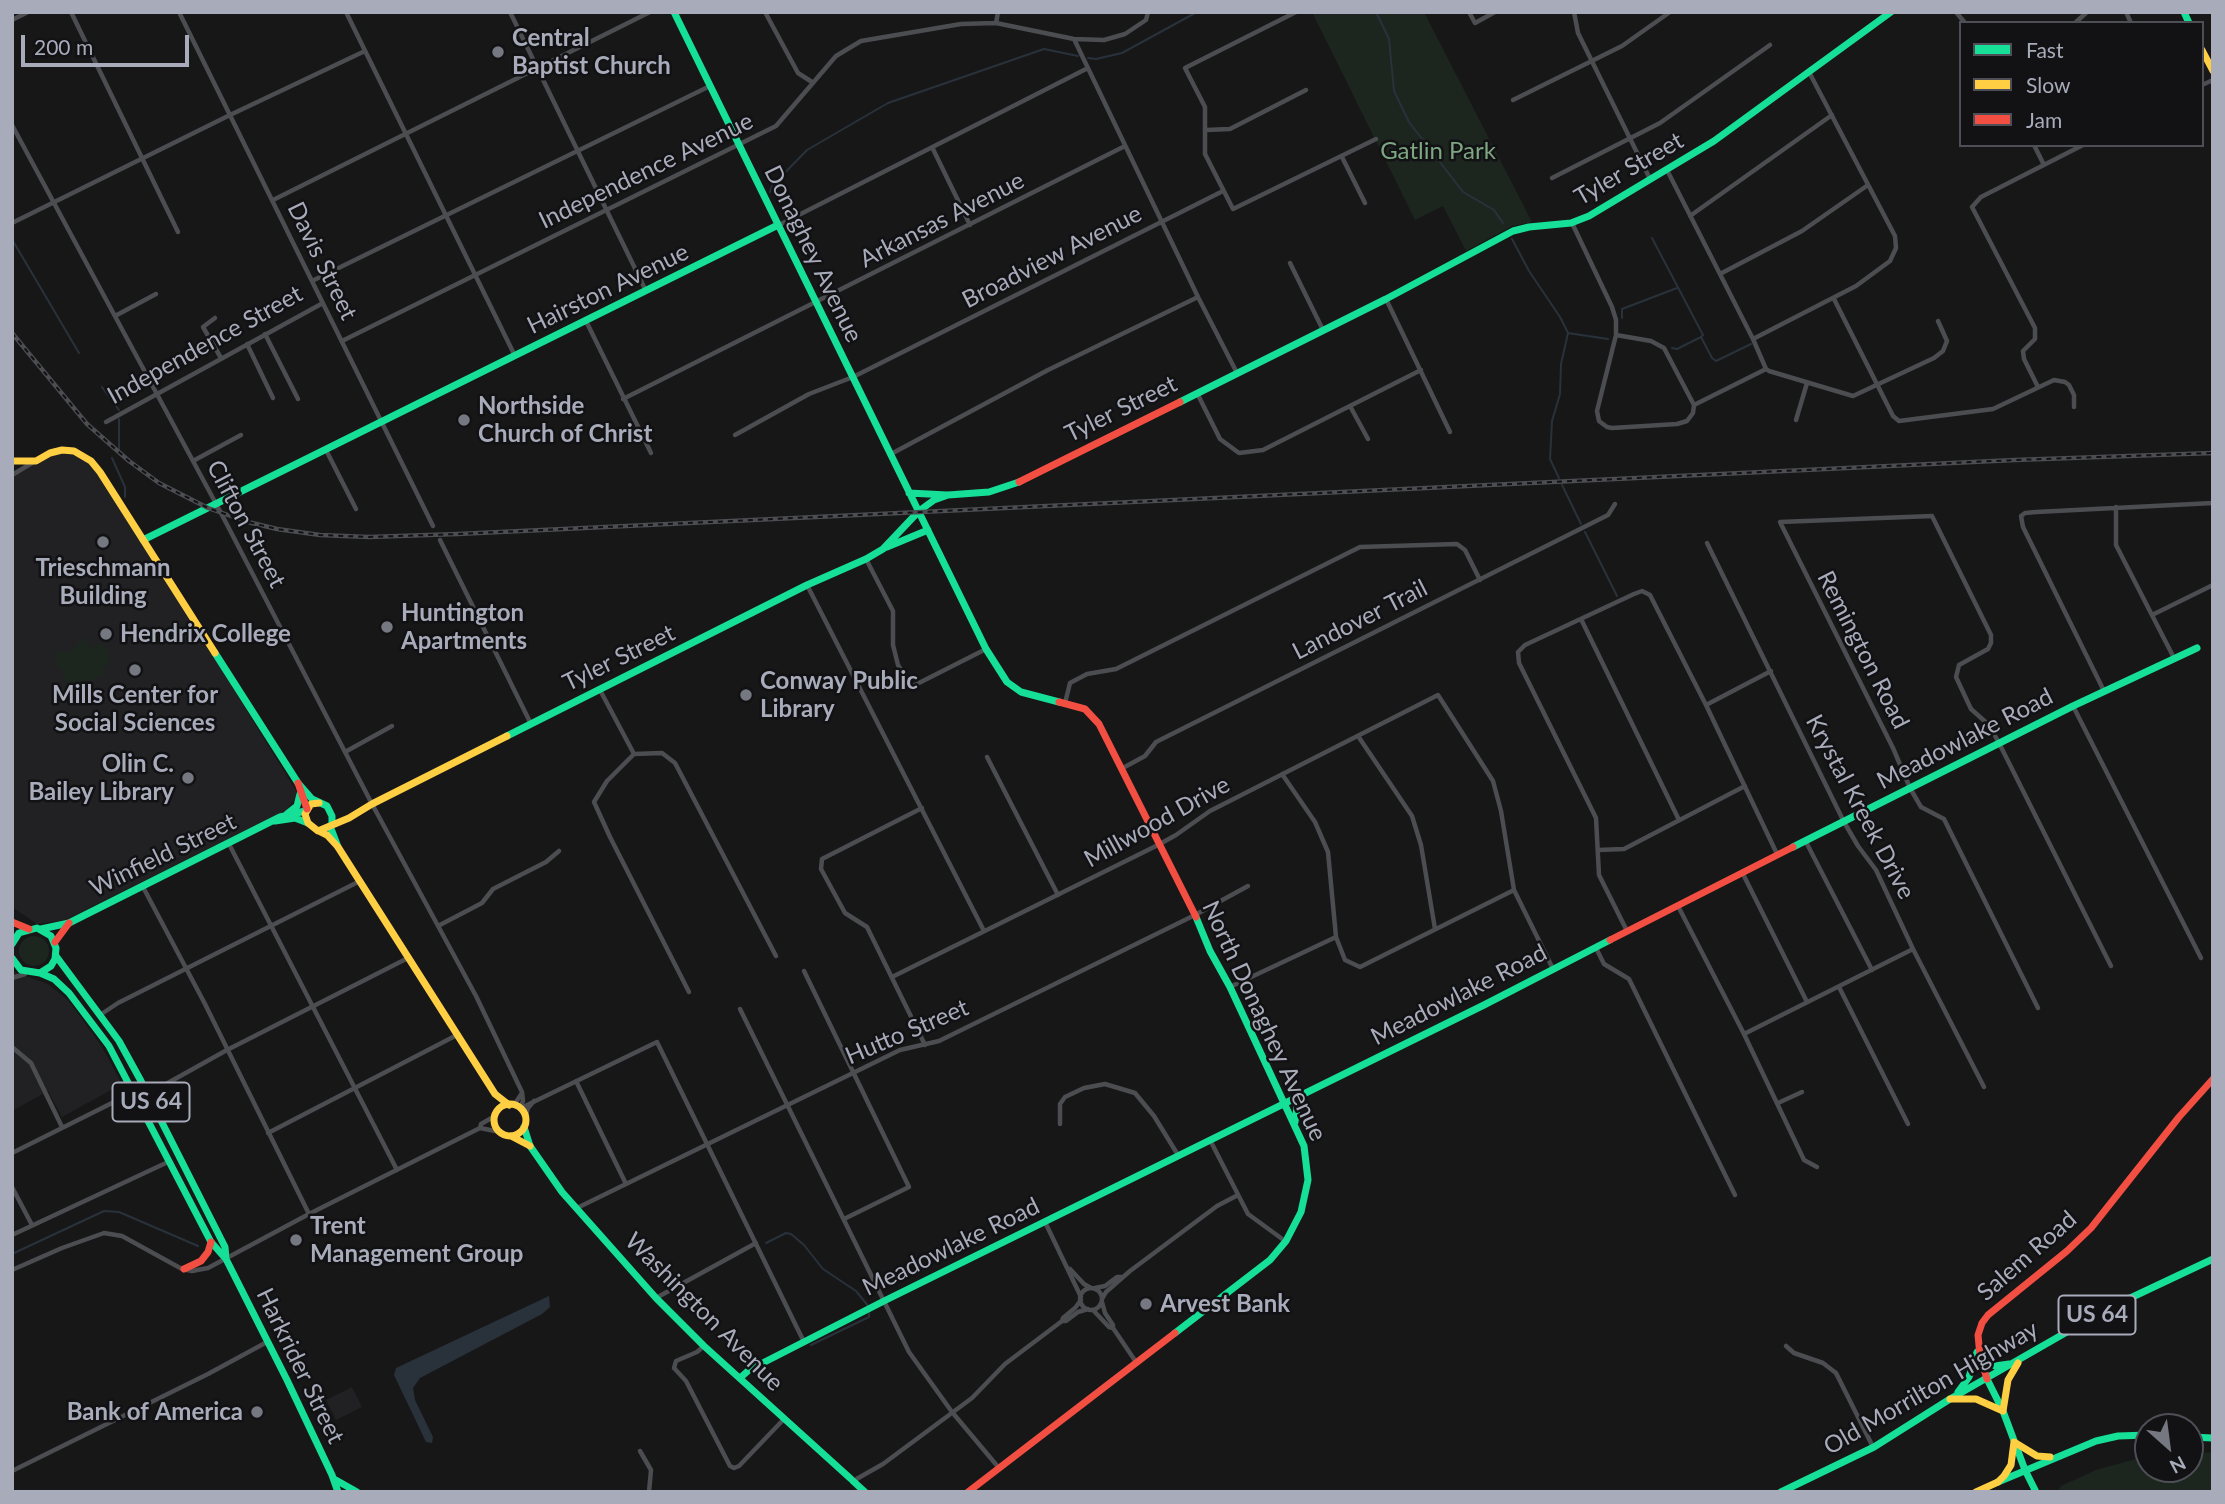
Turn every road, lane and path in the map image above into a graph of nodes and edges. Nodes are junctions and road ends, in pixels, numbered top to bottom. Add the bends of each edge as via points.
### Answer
1 (28, 12) edge
2 (71, 12) edge
3 (179, 12) edge
4 (346, 12) edge
5 (510, 12) edge
6 (650, 12) edge
7 (674, 12) edge
8 (765, 12) edge
9 (998, 12) edge
10 (1149, 12) edge
11 (1296, 12) edge
12 (1469, 12) edge
13 (1495, 12) edge
14 (1574, 12) edge
15 (1670, 12) edge
16 (1891, 12) edge
17 (12, 20) edge
18 (996, 23) junction
19 (1074, 39) junction
20 (1770, 45) dead end
21 (365, 51) junction
22 (2204, 54) edge
23 (1592, 61) junction
24 (1088, 68) junction
25 (537, 69) junction
26 (2213, 71) edge
27 (1809, 72) junction
28 (813, 82) junction
29 (710, 86) junction
30 (1306, 90) dead end
31 (1513, 100) dead end
32 (230, 115) junction
33 (1832, 115) junction
34 (12, 125) edge
35 (1206, 130) junction
36 (406, 135) junction
37 (1376, 139) dead end
38 (1630, 139) junction
39 (738, 145) junction
40 (1125, 146) junction
41 (932, 147) junction
42 (2035, 147) edge
43 (2079, 147) edge
44 (577, 150) junction
45 (1342, 157) junction
46 (143, 158) junction
47 (2044, 165) junction
48 (1667, 170) junction
49 (1552, 178) dead end
50 (1651, 180) junction
51 (1868, 185) junction
52 (1223, 191) junction
53 (273, 200) junction
54 (1365, 202) dead end
55 (53, 203) junction
56 (607, 209) junction
57 (445, 216) junction
58 (1690, 216) junction
59 (1162, 221) junction
60 (12, 223) edge
61 (1572, 223) junction
62 (778, 225) junction
63 (971, 225) junction
64 (178, 232) dead end
65 (1290, 263) dead end
66 (1720, 274) junction
67 (475, 276) junction
68 (312, 281) junction
69 (646, 292) junction
70 (156, 294) dead end
71 (1198, 297) junction
72 (1385, 299) junction
73 (1834, 299) junction
74 (816, 302) junction
75 (323, 303) junction
76 (116, 316) junction
77 (215, 318) dead end
78 (586, 321) junction
79 (1938, 321) dead end
80 (1323, 330) junction
81 (264, 334) junction
82 (1615, 335) junction
83 (1754, 340) junction
84 (342, 341) junction
85 (247, 344) junction
86 (515, 356) junction
87 (221, 358) junction
88 (1766, 369) junction
89 (1421, 370) junction
90 (1237, 373) junction
91 (853, 377) junction
92 (1807, 383) junction
93 (1878, 385) junction
94 (2038, 387) junction
95 (156, 393) junction
96 (1197, 393) junction
97 (273, 398) dead end
98 (299, 399) dead end
99 (623, 399) junction
100 (1694, 405) junction
101 (1350, 406) junction
102 (2074, 407) dead end
103 (1796, 420) dead end
104 (106, 422) dead end
105 (382, 423) junction
106 (1450, 432) dead end
107 (241, 435) dead end
108 (735, 435) dead end
109 (1368, 439) dead end
110 (326, 450) junction
111 (651, 453) dead end
112 (891, 454) junction
113 (12, 461) edge
114 (36, 461) junction
115 (193, 461) junction
116 (12, 475) edge
117 (909, 493) junction
118 (948, 495) junction
119 (2213, 503) edge
120 (216, 504) junction
121 (1615, 504) dead end
122 (2116, 507) junction
123 (356, 509) dead end
124 (919, 511) junction
125 (433, 526) dead end
126 (928, 530) junction
127 (143, 540) junction
128 (440, 540) dead end
129 (1707, 542) dead end
130 (883, 549) junction
131 (866, 559) junction
132 (1480, 580) junction
133 (2213, 584) edge
134 (807, 585) junction
135 (2152, 615) junction
136 (1581, 619) junction
137 (2197, 648) dead end
138 (986, 649) junction
139 (2175, 659) junction
140 (1770, 671) junction
141 (600, 689) junction
142 (2104, 691) junction
143 (1065, 703) junction
144 (1706, 705) junction
145 (2074, 706) junction
146 (531, 724) junction
147 (392, 726) dead end
148 (1357, 736) junction
149 (1999, 743) junction
150 (345, 752) junction
151 (634, 754) junction
152 (986, 757) dead end
153 (1121, 769) junction
154 (1282, 774) junction
155 (298, 783) junction
156 (1745, 786) junction
157 (1910, 788) junction
158 (300, 793) junction
159 (319, 803) junction
160 (372, 804) junction
161 (922, 808) junction
162 (306, 810) junction
163 (330, 810) junction
164 (287, 814) junction
165 (354, 814) junction
166 (1679, 820) junction
167 (275, 821) junction
168 (344, 821) junction
169 (1844, 821) junction
170 (308, 823) junction
171 (331, 825) junction
172 (318, 831) junction
173 (335, 837) junction
174 (1805, 840) junction
175 (228, 844) junction
176 (1158, 845) junction
177 (338, 848) junction
178 (1598, 850) junction
179 (559, 851) dead end
180 (1778, 855) junction
181 (1742, 872) junction
182 (361, 881) junction
183 (143, 886) junction
184 (1248, 886) dead end
185 (1514, 890) junction
186 (1058, 895) junction
187 (1678, 906) junction
188 (1195, 915) junction
189 (12, 922) edge
190 (69, 923) junction
191 (272, 926) junction
192 (438, 926) junction
193 (29, 929) junction
194 (41, 929) junction
195 (1436, 929) junction
196 (984, 931) junction
197 (1627, 932) junction
198 (1336, 937) junction
199 (55, 943) junction
200 (12, 944) edge
201 (1596, 948) junction
202 (1913, 949) junction
203 (56, 956) junction
204 (776, 956) dead end
205 (409, 957) junction
206 (12, 958) edge
207 (2201, 958) dead end
208 (2111, 965) dead end
209 (186, 968) junction
210 (1553, 969) junction
211 (1872, 970) junction
212 (804, 971) dead end
213 (36, 973) junction
214 (892, 977) junction
215 (12, 978) edge
216 (1230, 987) junction
217 (1839, 987) junction
218 (689, 992) dead end
219 (1807, 1002) junction
220 (313, 1007) junction
221 (2038, 1008) dead end
222 (740, 1009) dead end
223 (100, 1015) junction
224 (1744, 1034) junction
225 (458, 1035) junction
226 (925, 1045) junction
227 (12, 1047) edge
228 (227, 1050) junction
229 (854, 1073) junction
230 (2213, 1079) edge
231 (576, 1081) junction
232 (1984, 1087) dead end
233 (354, 1089) junction
234 (133, 1092) junction
235 (522, 1092) junction
236 (1802, 1092) dead end
237 (148, 1094) junction
238 (495, 1094) junction
239 (1304, 1094) junction
240 (535, 1101) junction
241 (1285, 1103) junction
242 (1778, 1103) junction
243 (787, 1105) junction
244 (516, 1106) junction
245 (496, 1115) junction
246 (526, 1118) junction
247 (1295, 1123) junction
248 (1060, 1124) dead end
249 (1908, 1124) dead end
250 (62, 1127) junction
251 (524, 1127) junction
252 (480, 1128) junction
253 (500, 1132) junction
254 (268, 1133) junction
255 (511, 1136) junction
256 (1210, 1140) junction
257 (707, 1144) junction
258 (530, 1146) junction
259 (12, 1153) edge
260 (1178, 1156) junction
261 (168, 1161) junction
262 (1817, 1167) dead end
263 (397, 1170) junction
264 (626, 1184) junction
265 (12, 1186) edge
266 (1238, 1195) junction
267 (1735, 1195) dead end
268 (577, 1208) junction
269 (309, 1214) junction
270 (844, 1219) junction
271 (1045, 1222) junction
272 (33, 1225) junction
273 (12, 1235) edge
274 (1286, 1241) junction
275 (211, 1242) junction
276 (756, 1243) junction
277 (226, 1259) junction
278 (2213, 1259) edge
279 (1069, 1268) junction
280 (184, 1269) junction
281 (12, 1270) edge
282 (1122, 1276) junction
283 (1093, 1288) junction
284 (656, 1298) junction
285 (1081, 1298) junction
286 (1102, 1300) junction
287 (884, 1301) junction
288 (1090, 1309) junction
289 (1062, 1321) junction
290 (1113, 1328) junction
291 (267, 1342) junction
292 (804, 1342) junction
293 (704, 1346) junction
294 (1786, 1346) dead end
295 (1979, 1348) junction
296 (2020, 1360) junction
297 (1136, 1362) junction
298 (740, 1378) junction
299 (1987, 1379) junction
300 (1950, 1399) junction
301 (2003, 1411) junction
302 (952, 1412) junction
303 (785, 1419) junction
304 (2134, 1436) edge
305 (2014, 1443) junction
306 (1874, 1447) junction
307 (640, 1451) dead end
308 (2065, 1453) junction
309 (999, 1468) junction
310 (2025, 1470) junction
311 (12, 1471) edge
312 (334, 1479) junction
313 (852, 1480) junction
314 (1997, 1482) junction
315 (338, 1492) edge
316 (357, 1492) edge
317 (649, 1492) edge
318 (865, 1492) edge
319 (968, 1492) edge
320 (1781, 1492) edge
321 (1976, 1492) edge
322 (2036, 1492) edge

1 - 17 street
2 - 46 street
3 - 32 street, Davis Street
4 - 21 street
5 - 25 street
6 - 25 street
7 - 29 main road, Donaghey Avenue
8 - 28 street via 798,74
9 - 18 street
10 - 19 street, Independence Avenue via 1146,20 1125,34 1104,40
11 - 35 street via 1185,68 1205,107
12 - 13 street via 1475,23
14 - 23 street
15 - 23 street
16 - 27 main road, Tyler Street
18 - 19 street, Independence Avenue
18 - 28 street, Independence Avenue via 961,24 861,41 836,56
19 - 24 street
20 - 38 street
21 - 32 street
21 - 36 street
22 - 26 main road
23 - 31 street
23 - 38 street
24 - 40 street
24 - 41 street, Hairston Avenue
25 - 36 street
25 - 44 street
27 - 33 street
27 - 48 main road, Tyler Street
28 - 39 street, Independence Avenue via 776,126
29 - 39 main road, Donaghey Avenue
29 - 44 street
30 - 35 street via 1230,129
32 - 46 street
32 - 53 street, Davis Street
33 - 51 street
33 - 58 street
34 - 55 street, Clifton Street
35 - 52 street via 1205,154
36 - 53 street
36 - 57 street
37 - 45 street
38 - 49 street
38 - 50 street
39 - 56 street, Independence Avenue
39 - 62 main road, Donaghey Avenue
40 - 59 street
40 - 63 street, Arkansas Avenue
41 - 62 street, Hairston Avenue
41 - 63 street
42 - 47 street
43 - 47 street
44 - 56 street
44 - 57 street
45 - 52 street via 1233,209
45 - 54 street
46 - 55 street
46 - 64 street
47 - 94 street via 1982,197 1972,207 2035,328 2035,339 2023,355
48 - 50 main road, Tyler Street
48 - 58 street
50 - 61 main road, Tyler Street
51 - 66 street via 1802,231
51 - 73 street via 1895,236 1896,248 1884,266
52 - 59 street, Broadview Avenue
53 - 68 street, Davis Street
55 - 60 street
55 - 76 street, Clifton Street
56 - 67 street, Independence Avenue
56 - 69 street
57 - 67 street
57 - 68 street
58 - 66 street
59 - 71 street
59 - 91 street, Broadview Avenue
61 - 72 main road, Tyler Street via 1513,231
61 - 82 street via 1615,313
62 - 69 main road, Hairston Avenue
62 - 74 main road, Donaghey Avenue
63 - 74 street, Arkansas Avenue
65 - 80 street
66 - 83 street
67 - 84 street, Independence Avenue
67 - 86 street
68 - 75 street, Davis Street
69 - 78 main road, Hairston Avenue
70 - 76 street
71 - 90 street
71 - 112 street
72 - 80 main road, Tyler Street
72 - 89 street
73 - 83 street
73 - 93 street
74 - 91 main road, Donaghey Avenue
74 - 99 street, Arkansas Avenue
75 - 81 street, Independence Street
75 - 84 street, Davis Street
76 - 95 street, Clifton Street
77 - 87 street via 202,327
78 - 86 main road, Hairston Avenue
78 - 99 street
79 - 93 street via 1947,341 1943,351
80 - 90 main road, Tyler Street
81 - 85 street, Independence Street
81 - 98 street
82 - 100 street via 1660,344
82 - 100 street via 1597,411 1602,425 1683,424
83 - 88 street
84 - 105 street, Davis Street
85 - 87 street, Independence Street
85 - 97 street
86 - 105 main road, Hairston Avenue
87 - 95 street, Independence Street
88 - 92 street
88 - 100 street
89 - 101 street
89 - 106 street
90 - 96 main road, Tyler Street
91 - 108 street, Broadview Avenue via 809,394
91 - 112 main road, Donaghey Avenue
92 - 93 street via 1853,396
92 - 103 street
93 - 94 street via 1899,421 1983,412
94 - 102 street via 2054,380 2065,382 2072,390
95 - 104 street, Independence Street
95 - 115 street, Clifton Street
96 - 101 street via 1220,439 1239,453 1263,450
96 - 118 main road, Tyler Street via 1010,486
99 - 111 street
101 - 109 street
105 - 110 main road, Hairston Avenue
105 - 125 street, Davis Street
107 - 115 street
110 - 120 main road, Hairston Avenue
110 - 123 street
112 - 117 main road, Donaghey Avenue
113 - 114 main road
114 - 116 street
114 - 127 main road via 61,450 74,451 91,461
115 - 120 street, Clifton Street
117 - 118 main road
117 - 124 main road, Donaghey Avenue
118 - 124 main road, Tyler Street
119 - 122 street
120 - 127 main road, Hairston Avenue
120 - 150 street, Clifton Street
121 - 132 street, Landover Trail via 1608,515
122 - 135 street via 2116,545
122 - 142 street via 2021,516
124 - 126 main road, North Donaghey Avenue
124 - 130 main road, Tyler Street
126 - 130 main road
126 - 138 main road, North Donaghey Avenue
127 - 155 main road
128 - 146 street
129 - 140 street, Krystal Kreek Drive
130 - 131 main road, Tyler Street
131 - 134 main road, Tyler Street
131 - 138 street via 893,611 893,645 911,687
132 - 143 street via 1465,550 1457,544 1360,547 1116,669 1087,674 1070,683
132 - 153 street, Landover Trail via 1156,742 1145,756
133 - 135 street
134 - 141 main road, Tyler Street
134 - 161 street
135 - 139 street
136 - 144 street via 1646,592
136 - 166 street
136 - 178 street via 1518,652 1519,663 1596,818
137 - 139 main road, Meadowlake Road
138 - 143 main road, North Donaghey Avenue via 1007,682 1021,692
139 - 142 main road, Meadowlake Road
140 - 144 street
140 - 169 street, Krystal Kreek Drive
141 - 146 main road, Tyler Street
141 - 151 street
142 - 145 main road, Meadowlake Road
143 - 153 main road, North Donaghey Avenue via 1085,709 1098,724
144 - 156 street
145 - 149 main road, Meadowlake Road
145 - 207 street
146 - 160 main road, Tyler Street
147 - 150 street
148 - 154 street, Millwood Drive
148 - 185 street, Millwood Drive via 1438,695 1493,781
148 - 195 street via 1412,816
149 - 157 main road, Meadowlake Road
149 - 157 street, Remington Road via 1989,725 1971,709 1956,677 1959,665 1988,649 1991,635 1932,516 1780,522
149 - 208 street
150 - 160 street, Clifton Street
151 - 204 street via 662,753 675,763
151 - 218 street via 594,802
152 - 186 street
153 - 176 main road, North Donaghey Avenue
154 - 176 street, Millwood Drive via 1210,811
154 - 198 street via 1328,852
155 - 158 main road
155 - 159 main road
156 - 166 street
156 - 180 street
157 - 169 main road, Meadowlake Road
157 - 221 street, Remington Road via 1921,807 1944,818
158 - 162 main road
158 - 164 main road
159 - 162 main road
159 - 163 main road
160 - 165 main road, Tyler Street
160 - 192 street, Clifton Street
161 - 196 street
161 - 214 street via 822,859 821,869 845,913 867,927
162 - 164 main road, Winfield Street
162 - 170 main road
163 - 165 main road via 341,816
163 - 171 main road
164 - 167 main road, Winfield Street
165 - 168 main road, Tyler Street
166 - 178 street via 1624,849
167 - 170 main road, Winfield Street via 295,818
167 - 175 main road, Winfield Street
168 - 171 main road, Tyler Street
168 - 173 main road
169 - 174 main road, Meadowlake Road
169 - 202 street, Krystal Kreek Drive via 1876,870
170 - 172 main road
171 - 172 main road
171 - 173 main road
172 - 177 main road
173 - 177 main road
174 - 180 main road, Meadowlake Road
174 - 211 street
175 - 183 main road, Winfield Street
175 - 191 street
176 - 186 street, Millwood Drive
176 - 188 main road, North Donaghey Avenue
177 - 182 main road
178 - 197 street via 1599,875
179 - 192 street
180 - 181 main road, Meadowlake Road
181 - 187 main road, Meadowlake Road
181 - 219 street
182 - 191 street
182 - 205 main road
183 - 190 main road, Winfield Street
183 - 209 street
184 - 188 street, Hutto Street
185 - 195 street
185 - 210 street
186 - 196 street, Millwood Drive
187 - 197 main road, Meadowlake Road
187 - 224 street
188 - 216 main road, North Donaghey Avenue
188 - 226 street, Hutto Street
189 - 193 main road
190 - 194 main road, Winfield Street
190 - 199 main road, Winfield Street
191 - 209 street
191 - 220 street
192 - 235 street, Clifton Street
193 - 194 main road, Winfield Street
193 - 200 main road via 19,933
194 - 199 main road
195 - 198 street via 1360,967 1345,960
196 - 214 street, Millwood Drive
197 - 201 main road, Meadowlake Road
198 - 216 street
199 - 203 main road
201 - 210 main road, Meadowlake Road
201 - 267 street via 1604,964 1629,979
202 - 211 street
202 - 232 street, Krystal Kreek Drive
203 - 213 main road via 51,966
203 - 223 main road, Harkrider Street / US 64
205 - 220 street
205 - 225 main road
206 - 213 main road, Harkrider Street via 21,970
209 - 223 street
209 - 228 street
210 - 239 main road, Meadowlake Road
211 - 217 street
212 - 229 street
213 - 215 street
213 - 234 main road, Harkrider Street / US 64 via 62,985 80,1006 111,1049
214 - 226 street
216 - 241 main road, North Donaghey Avenue
217 - 219 street
217 - 249 street
219 - 224 street
220 - 228 street
220 - 233 street
222 - 243 street
223 - 237 main road, Harkrider Street / US 64
224 - 242 street
225 - 233 street
225 - 238 main road
226 - 229 street, Hutto Street via 900,1050
227 - 250 street via 31,1063
228 - 237 street
228 - 254 street
229 - 243 street, Hutto Street
229 - 270 street via 909,1186
230 - 295 main road, Salem Road via 2091,1228 1988,1315 1978,1335
231 - 240 street
231 - 257 street via 657,1042
231 - 264 street
233 - 254 street
233 - 263 street
234 - 250 street
234 - 261 main road, Harkrider Street / US 64
235 - 240 street via 527,1100
235 - 244 street via 523,1101
236 - 242 street
237 - 277 main road, Harkrider Street / US 64 via 225,1247
238 - 244 main road
238 - 245 main road
239 - 241 main road, Meadowlake Road
239 - 247 main road
240 - 244 street
240 - 246 street
241 - 247 main road, North Donaghey Avenue
241 - 256 main road, Meadowlake Road
242 - 262 street via 1804,1160
243 - 257 street, Hutto Street
243 - 270 street
244 - 245 main road via 503,1107
244 - 246 main road
245 - 252 street
245 - 253 main road
246 - 251 main road
247 - 274 main road, North Donaghey Avenue via 1304,1146 1308,1180 1301,1212
248 - 260 street via 1060,1104 1065,1097 1105,1084 1135,1093
250 - 259 street
251 - 255 main road
251 - 258 main road, Washington Avenue
252 - 253 street
252 - 263 street
253 - 255 main road
254 - 269 street
255 - 258 main road, Washington Avenue
256 - 260 main road, Meadowlake Road
256 - 266 street
257 - 264 street, Hutto Street
257 - 276 street
258 - 268 main road, Washington Avenue
260 - 271 main road, Meadowlake Road
261 - 272 street
261 - 275 main road, Harkrider Street / US 64
263 - 269 street
264 - 268 street, Hutto Street
265 - 272 street
266 - 274 street via 1253,1219
266 - 282 street
268 - 284 main road, Washington Avenue
269 - 277 street
270 - 287 street
271 - 279 street
271 - 287 main road, Meadowlake Road
272 - 273 street
274 - 297 main road, North Donaghey Avenue via 1260,1269
275 - 277 main road, Harkrider Street / US 64
275 - 280 main road via 201,1261
276 - 284 street
276 - 292 street
277 - 280 street via 202,1270
277 - 291 main road, Harkrider Street / US 64
278 - 296 main road, Old Morrilton Highway / US 64 via 2107,1309
279 - 283 street
279 - 285 street
280 - 281 street via 122,1236 104,1233
282 - 283 street
282 - 286 street
283 - 285 street via 1085,1290
283 - 286 street
284 - 293 main road, Washington Avenue
285 - 288 street via 1083,1306
285 - 289 street
286 - 288 street
286 - 290 street
287 - 292 main road, Meadowlake Road
287 - 302 street via 909,1352
288 - 289 street
288 - 290 street
289 - 302 street
290 - 297 street
291 - 311 street
291 - 312 main road, Harkrider Street / US 64
292 - 298 main road, Meadowlake Road
293 - 298 main road, Washington Avenue
293 - 303 street via 676,1361 674,1368 686,1381 730,1466 739,1466
294 - 306 street via 1836,1373
295 - 296 main road via 1995,1366
295 - 299 main road, Salem Road
295 - 300 main road via 1969,1377
296 - 299 main road, Old Morrilton Highway / US 64
296 - 301 main road via 2008,1380
297 - 309 main road, North Donaghey Avenue
298 - 303 main road, Washington Avenue
299 - 300 main road, Old Morrilton Highway / US 64
299 - 301 main road, Salem Road
300 - 301 main road via 1976,1399
300 - 306 main road, Old Morrilton Highway / US 64
301 - 305 main road, Salem Road
302 - 309 street
302 - 313 street via 883,1464
303 - 313 main road, Washington Avenue
304 - 308 main road via 2106,1438
305 - 308 main road via 2042,1457
305 - 310 main road, Salem Road
305 - 314 main road via 2011,1465
306 - 320 main road, Old Morrilton Highway / US 64
307 - 317 street via 650,1470
308 - 310 main road
309 - 319 main road, North Donaghey Avenue
310 - 314 main road
310 - 322 main road, Salem Road
312 - 315 main road, Harkrider Street / US 64
312 - 316 main road
313 - 318 main road, Washington Avenue
314 - 321 main road

